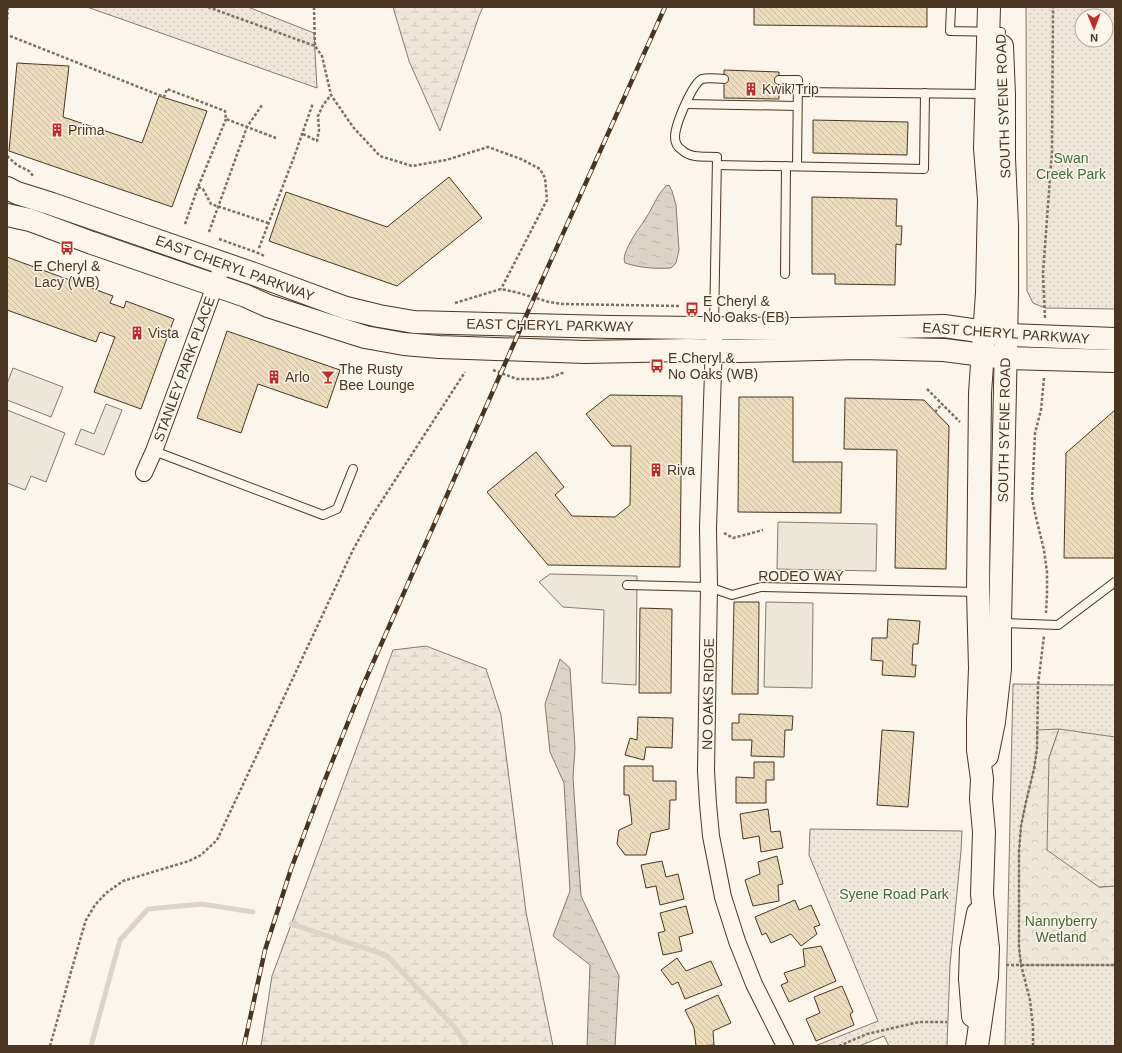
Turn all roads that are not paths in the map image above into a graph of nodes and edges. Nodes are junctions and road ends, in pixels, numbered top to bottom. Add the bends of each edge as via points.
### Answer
1 (951, 7) edge
2 (989, 7) edge
3 (999, 7) edge
4 (995, 32) junction
5 (724, 79) dead end
6 (780, 80) dead end
7 (797, 92) junction
8 (925, 93) junction
9 (996, 94) junction
10 (686, 104) junction
11 (797, 106) junction
12 (717, 165) junction
13 (786, 166) junction
14 (797, 166) junction
15 (7, 188) edge
16 (7, 215) edge
17 (223, 264) junction
18 (785, 274) dead end
19 (215, 285) junction
20 (714, 328) junction
21 (984, 332) junction
22 (1006, 335) junction
23 (1115, 339) edge
24 (714, 351) junction
25 (982, 356) junction
26 (1006, 358) junction
27 (1115, 361) edge
28 (154, 451) junction
29 (353, 469) dead end
30 (144, 473) dead end
31 (1115, 582) edge
32 (627, 585) dead end
33 (709, 587) junction
34 (978, 592) junction
35 (1000, 623) junction
36 (982, 779) junction
37 (785, 1046) edge
38 (976, 1046) edge

1 - 4 lane via 950,31
2 - 4 street, SOUTH SYENE ROAD
3 - 4 street, SOUTH SYENE ROAD
4 - 9 street, SOUTH SYENE ROAD
5 - 10 lane via 704,79 698,82
6 - 7 lane via 798,80
7 - 8 lane
7 - 11 lane
8 - 9 lane
8 - 14 lane via 924,169
9 - 21 street, SOUTH SYENE ROAD via 985,148 989,199
9 - 22 street, SOUTH SYENE ROAD via 1004,158 1007,225
10 - 11 lane
10 - 12 lane via 677,126 676,145 692,156 717,156
11 - 14 lane
12 - 13 lane
12 - 20 lane
13 - 14 lane
13 - 18 lane
15 - 17 street, EAST CHERYL PARKWAY
16 - 19 street, EAST CHERYL PARKWAY via 30,220
17 - 19 street, STANLEY PARK PLACE
17 - 20 street, EAST CHERYL PARKWAY via 346,308 414,322
19 - 24 street, EAST CHERYL PARKWAY via 329,326 365,337 404,344 585,352
19 - 28 street, STANLEY PARK PLACE
20 - 21 street, EAST CHERYL PARKWAY via 944,326
20 - 24 street, NO OAKS RIDGE
21 - 22 street, EAST CHERYL PARKWAY
21 - 25 street, SOUTH SYENE ROAD
22 - 23 street, EAST CHERYL PARKWAY
22 - 26 street, SOUTH SYENE ROAD
24 - 25 street, EAST CHERYL PARKWAY via 859,348 944,350
24 - 33 street, NO OAKS RIDGE via 708,528
25 - 26 street, EAST CHERYL PARKWAY
25 - 34 street, SOUTH SYENE ROAD
26 - 27 street, EAST CHERYL PARKWAY
26 - 35 street, SOUTH SYENE ROAD
28 - 29 lane via 323,515 337,509
28 - 30 street, STANLEY PARK PLACE
31 - 35 lane via 1058,625
32 - 33 lane, RODEO WAY
33 - 34 lane, RODEO WAY via 732,595 761,587
33 - 37 street, NO OAKS RIDGE via 706,771 711,836 723,897 737,940 754,984
34 - 36 street, SOUTH SYENE ROAD via 978,750
35 - 36 street, SOUTH SYENE ROAD via 1000,669 994,722
36 - 38 street, SOUTH SYENE ROAD via 982,894 988,948 988,978

